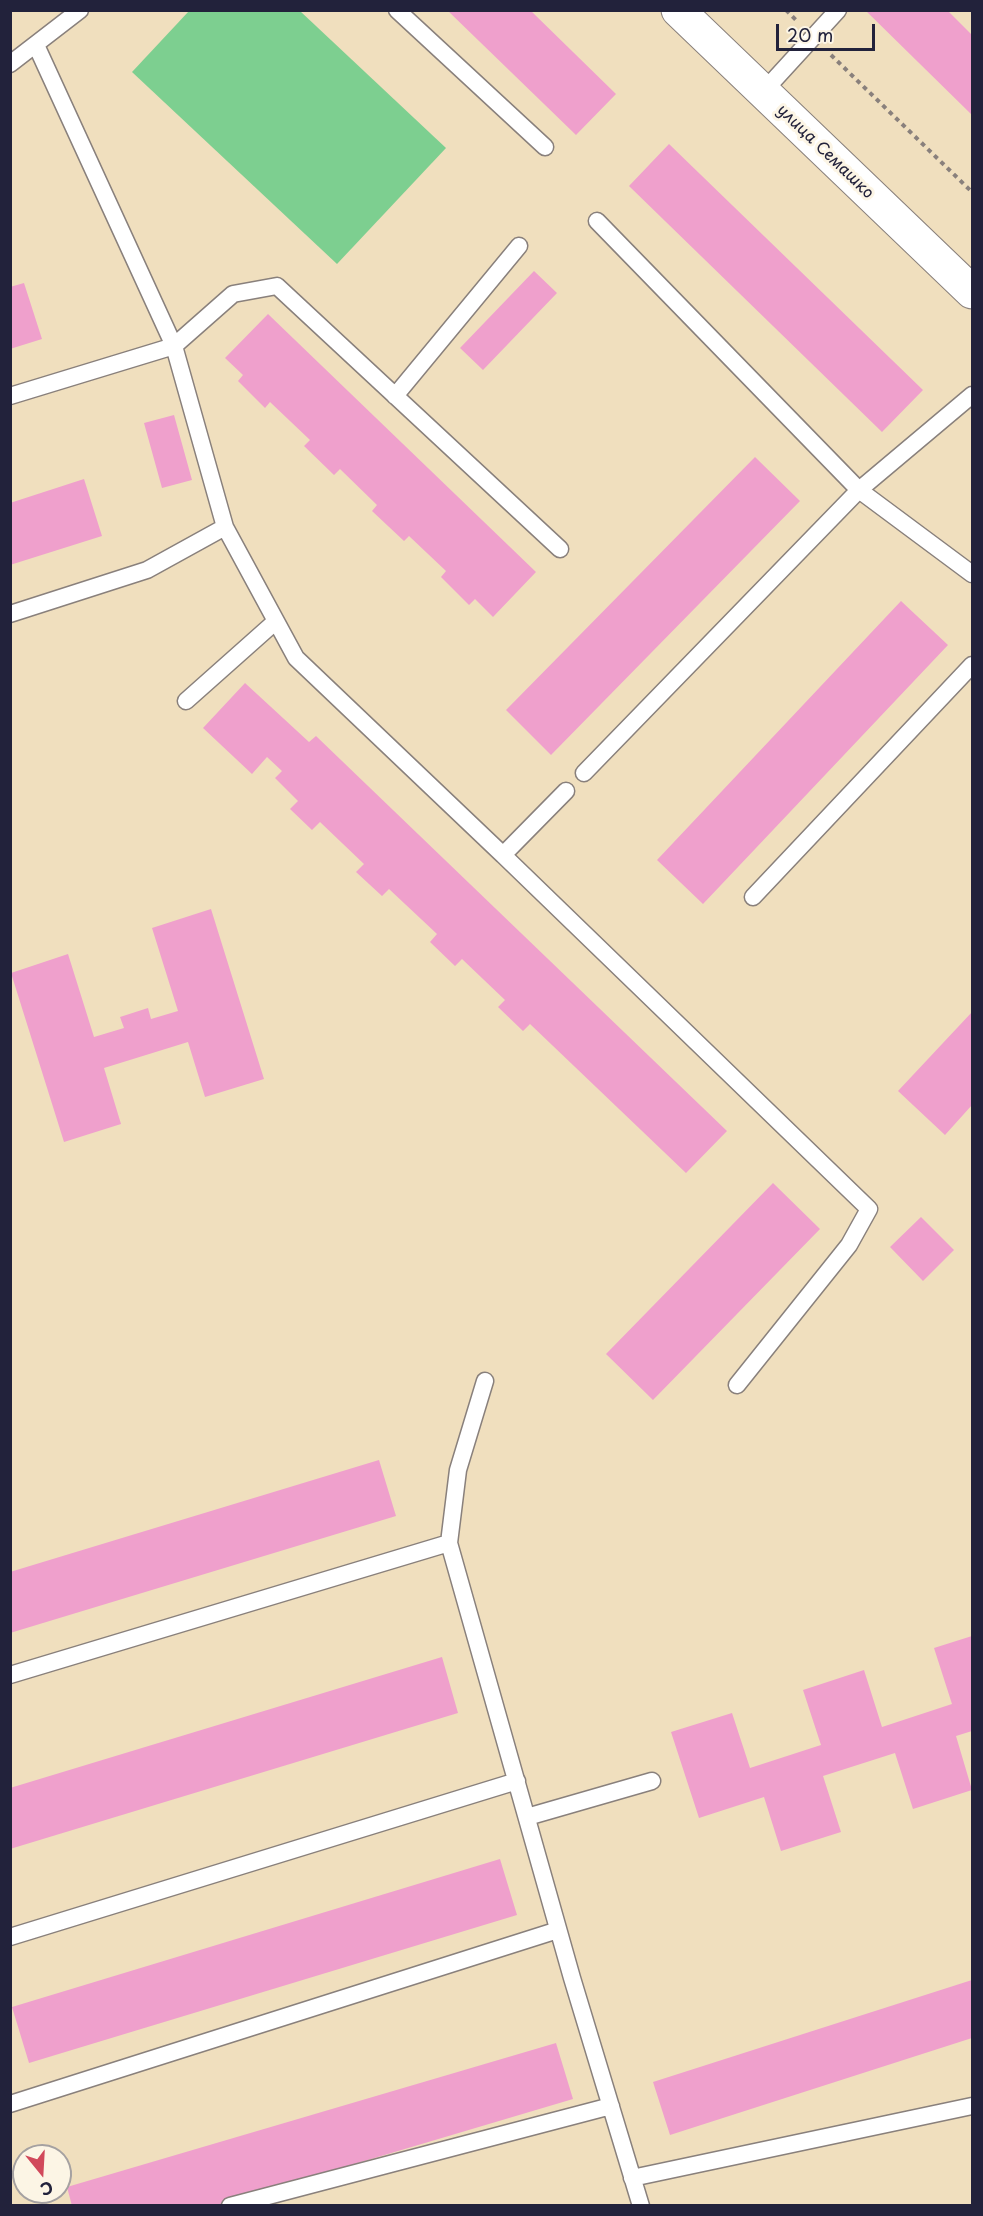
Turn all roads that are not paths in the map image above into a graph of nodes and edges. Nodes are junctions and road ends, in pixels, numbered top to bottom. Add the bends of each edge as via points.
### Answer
1 (80, 10) edge
2 (397, 10) edge
3 (678, 10) edge
4 (838, 10) edge
5 (36, 45) junction
6 (10, 64) edge
7 (763, 92) junction
8 (545, 147) dead end
9 (597, 221) dead end
10 (519, 246) dead end
11 (972, 292) edge
12 (174, 346) junction
13 (972, 394) edge
14 (10, 396) edge
15 (395, 396) junction
16 (859, 490) junction
17 (225, 527) junction
18 (560, 549) dead end
19 (972, 574) edge
20 (10, 614) edge
21 (276, 621) junction
22 (972, 664) edge
23 (186, 701) dead end
24 (584, 773) dead end
25 (566, 791) dead end
26 (503, 855) junction
27 (753, 897) dead end
28 (485, 1381) dead end
29 (737, 1385) dead end
30 (449, 1543) junction
31 (10, 1675) edge
32 (517, 1781) junction
33 (652, 1781) dead end
34 (526, 1817) junction
35 (558, 1930) junction
36 (10, 1937) edge
37 (10, 2104) edge
38 (610, 2106) junction
39 (972, 2106) edge
40 (632, 2178) junction
41 (230, 2205) edge
42 (641, 2205) edge

1 - 5 lane
2 - 8 lane
3 - 7 street, улица Семашко
4 - 7 lane
5 - 6 lane
5 - 12 lane
7 - 11 street, улица Семашко
9 - 16 lane
10 - 15 lane
12 - 14 lane
12 - 15 lane via 233,294 277,286
12 - 17 lane
13 - 16 lane
15 - 18 lane
16 - 19 lane
16 - 24 lane
17 - 20 lane via 147,570
17 - 21 lane
21 - 23 lane
21 - 26 lane via 296,658
22 - 27 lane
25 - 26 lane
26 - 29 lane via 869,1209 849,1245
28 - 30 lane via 458,1470
30 - 31 lane
30 - 32 lane
32 - 34 lane
32 - 36 lane
33 - 34 lane
34 - 35 lane
35 - 37 lane
35 - 38 lane
38 - 40 lane
38 - 41 lane
39 - 40 lane
40 - 42 lane

